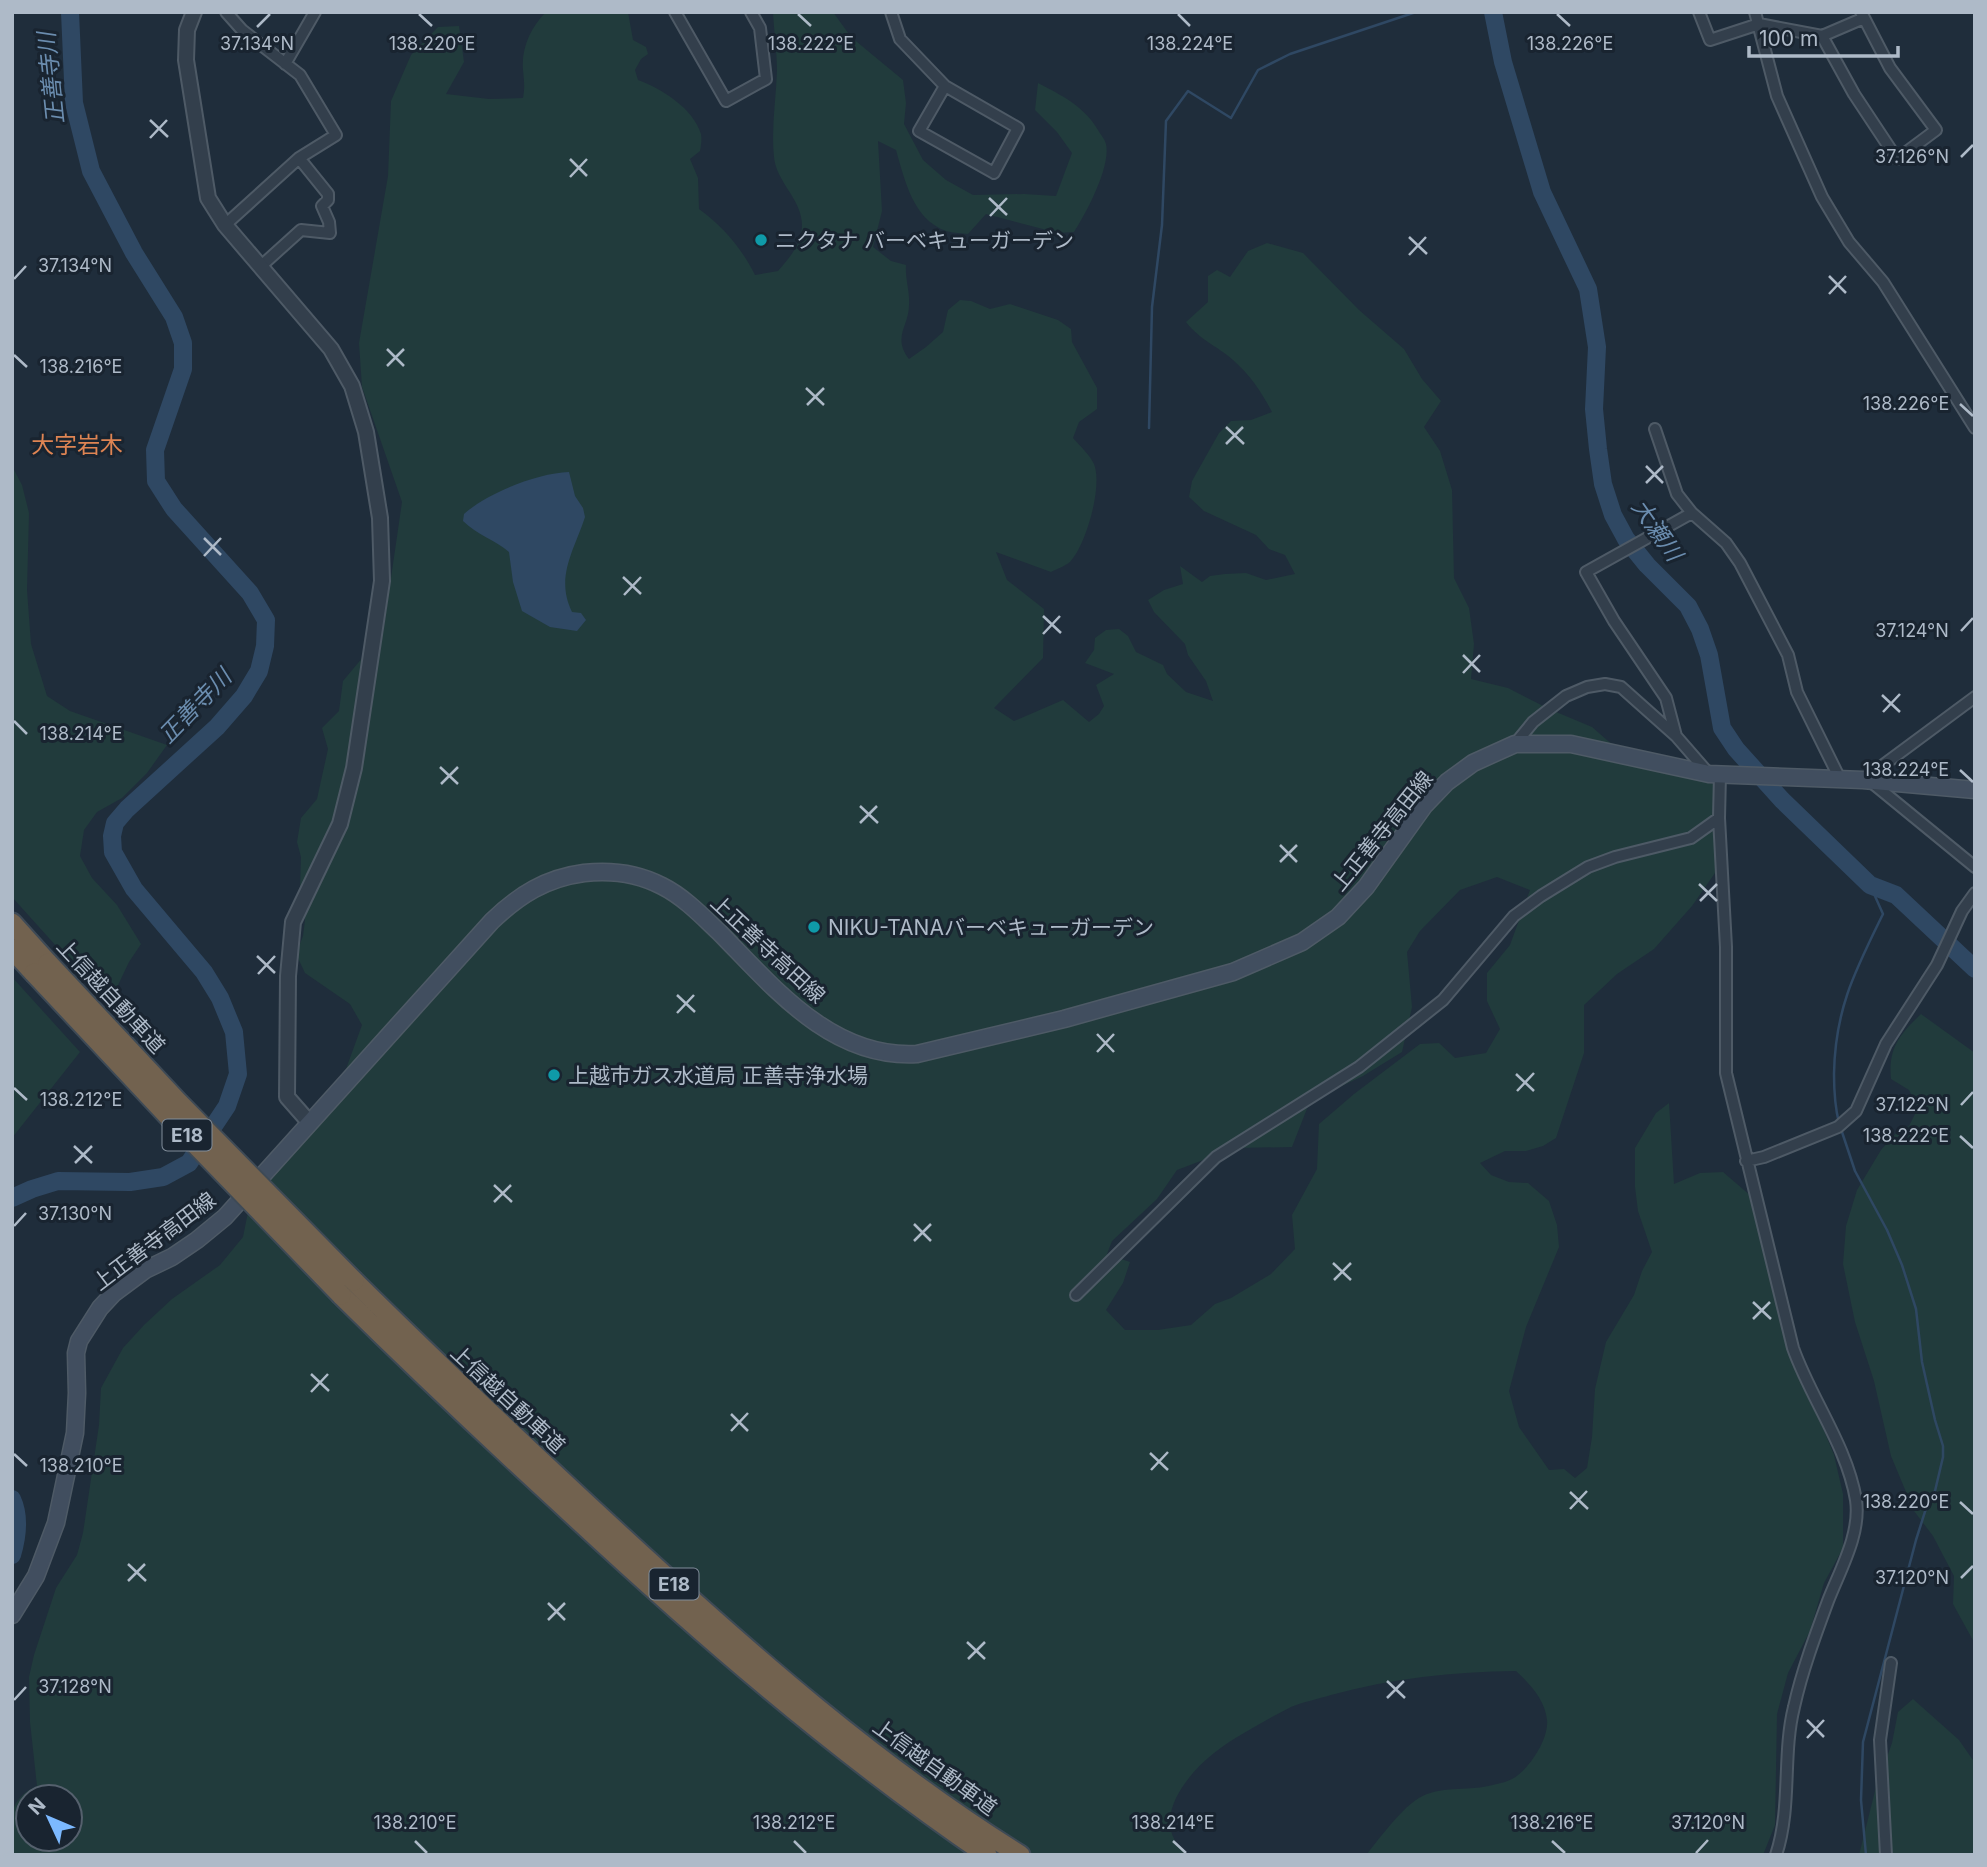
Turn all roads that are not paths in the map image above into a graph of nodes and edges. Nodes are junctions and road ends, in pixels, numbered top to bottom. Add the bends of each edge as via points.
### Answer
1 (194, 12) edge
2 (226, 12) edge
3 (315, 12) edge
4 (675, 12) edge
5 (751, 12) edge
6 (891, 12) edge
7 (1699, 12) edge
8 (1755, 12) edge
9 (1862, 15) edge
10 (1759, 24) junction
11 (1822, 36) junction
12 (285, 64) junction
13 (945, 86) junction
14 (299, 158) junction
15 (225, 225) junction
16 (260, 267) junction
17 (1975, 428) edge
18 (1655, 429) dead end
19 (1692, 513) junction
20 (1975, 696) edge
21 (1676, 736) junction
22 (1515, 744) junction
23 (1715, 774) junction
24 (1840, 779) junction
25 (1866, 781) junction
26 (1975, 790) edge
27 (1719, 818) junction
28 (1975, 867) edge
29 (1975, 893) edge
30 (12, 923) edge
31 (12, 949) edge
32 (41, 968) junction
33 (309, 1122) junction
34 (1746, 1161) junction
35 (348, 1288) junction
36 (1076, 1295) dead end
37 (12, 1615) edge
38 (1891, 1663) dead end
39 (987, 1855) edge
40 (1020, 1855) edge
41 (1776, 1855) edge
42 (1886, 1855) edge

1 - 15 street via 187,30 186,60 208,198
2 - 12 street
3 - 12 street
4 - 5 street via 726,101 766,79 760,28
6 - 13 street via 900,38
7 - 10 street via 1710,40
8 - 10 street
9 - 11 street
9 - 11 street via 1890,68 1936,130 1896,159
10 - 11 street
10 - 17 street via 1777,96 1822,197 1849,242 1883,282
12 - 14 street via 300,75 336,135
13 - 13 street via 1018,128 994,173 919,131
14 - 15 street
14 - 16 street via 328,194 322,206 330,233 302,230
15 - 16 street
16 - 33 street via 331,349 352,386 366,432 380,519 382,581 354,768 340,824 293,922 287,1097
18 - 19 street via 1677,494
19 - 21 street via 1587,572 1666,698
19 - 24 street via 1726,542 1740,563 1788,655 1797,692
20 - 25 street
21 - 22 street via 1621,687 1605,684 1566,696 1533,722
21 - 23 street
22 - 23 main road, 上正善寺高田線 via 1571,744
22 - 33 main road, 上正善寺高田線 via 1447,782 1338,918 1302,942 1233,972 1064,1020 917,1054 871,1050 810,1019 700,914 663,886 611,872 549,881 511,902 492,921
23 - 24 main road, 上正善寺高田線
23 - 27 street
24 - 25 main road, 上正善寺高田線
25 - 26 main road, 上正善寺高田線
25 - 28 street
27 - 34 street via 1726,1073
27 - 36 street via 1691,838 1588,867 1514,916 1443,1000 1359,1067 1216,1157
29 - 34 street via 1937,965 1886,1044 1856,1111 1838,1127
30 - 32 highway, 上信越自動車道 / E18
31 - 32 highway, 上信越自動車道 / E18
32 - 35 highway, 上信越自動車道 / E18, bridge via 168,1116
33 - 37 main road, 上正善寺高田線 via 225,1217 114,1293 88,1326 76,1353 75,1433 56,1523 36,1576
34 - 41 street via 1793,1348 1849,1473 1856,1502 1856,1527 1812,1644 1793,1710
35 - 39 highway, 上信越自動車道 / E18 via 445,1396 718,1648 883,1781
35 - 40 highway, 上信越自動車道 / E18 via 794,1689 896,1769
38 - 42 street via 1880,1740

